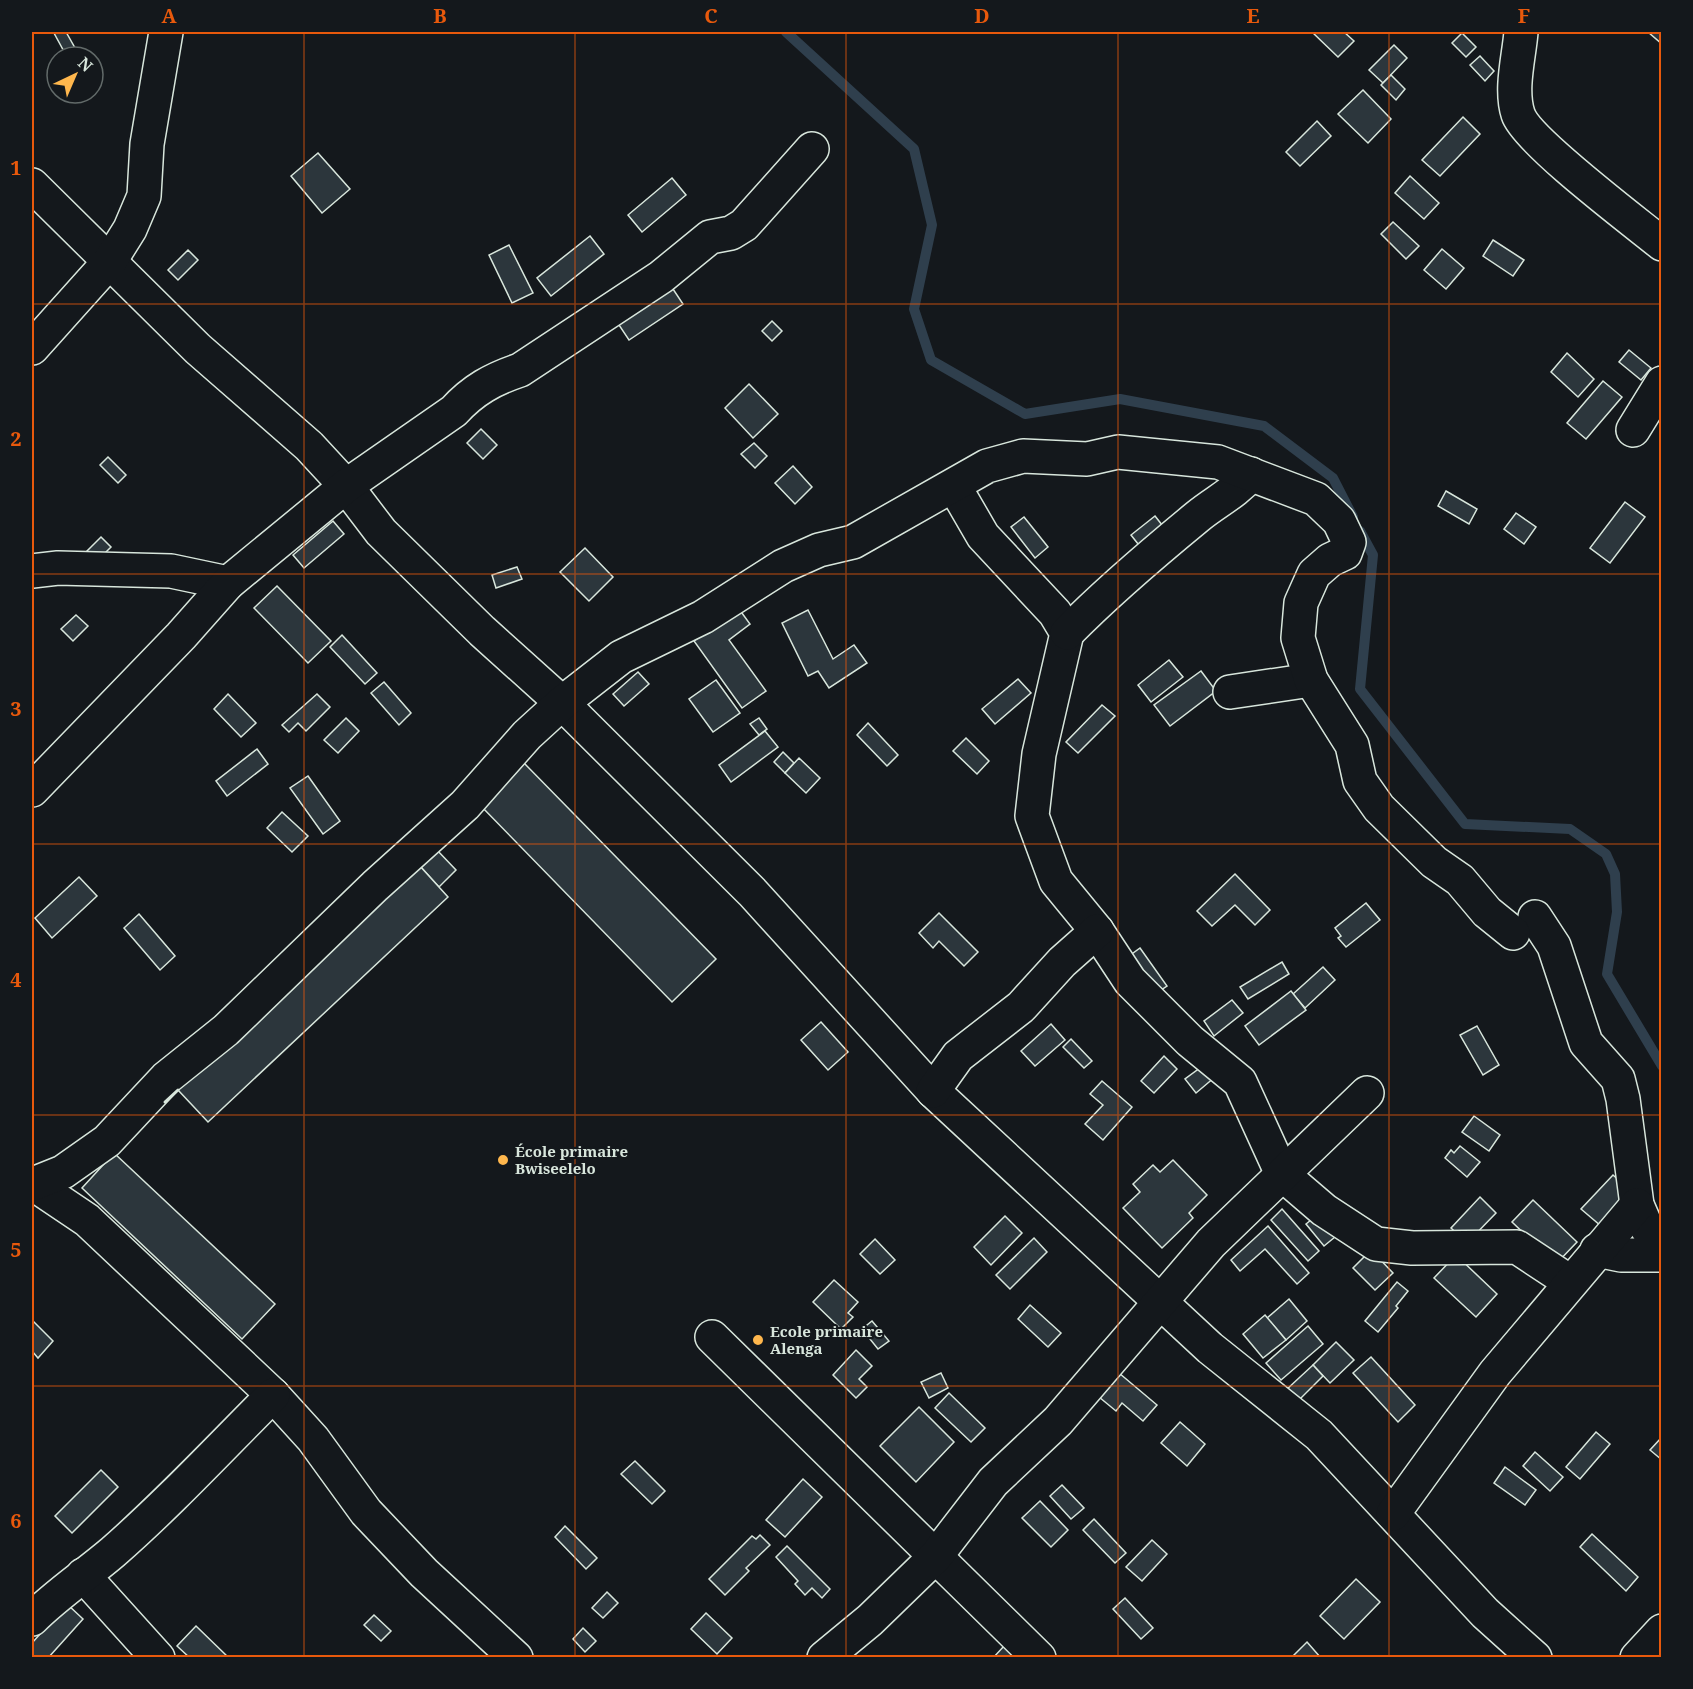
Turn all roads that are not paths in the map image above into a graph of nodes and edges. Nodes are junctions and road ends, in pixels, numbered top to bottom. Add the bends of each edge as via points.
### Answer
1 (166, 32) edge
2 (1521, 32) edge
3 (812, 150) dead end
4 (32, 185) edge
5 (1662, 244) edge
6 (110, 261) junction
7 (32, 348) edge
8 (1662, 383) edge
9 (1633, 430) dead end
10 (1251, 474) junction
11 (346, 486) junction
12 (954, 486) junction
13 (32, 571) edge
14 (228, 583) junction
15 (1067, 633) junction
16 (1311, 680) junction
17 (1230, 692) dead end
18 (562, 703) junction
19 (32, 790) edge
20 (1097, 931) junction
21 (933, 1091) junction
22 (1367, 1093) dead end
23 (1282, 1174) junction
24 (32, 1183) edge
25 (1637, 1206) junction
26 (1597, 1250) junction
27 (1662, 1253) edge
28 (1570, 1281) junction
29 (1161, 1303) junction
30 (712, 1337) dead end
31 (273, 1395) junction
32 (1393, 1514) junction
33 (936, 1556) junction
34 (82, 1575) junction
35 (32, 1619) edge
36 (1662, 1631) edge
37 (158, 1658) edge
38 (516, 1658) edge
39 (824, 1658) edge
40 (1039, 1658) edge
41 (1535, 1658) edge
42 (1637, 1658) edge

1 - 6 street via 147,144 144,196
2 - 5 street via 1515,95 1518,116 1547,149
3 - 11 street via 744,225 710,237 661,277 520,370 494,379 468,396 454,411
4 - 6 street
6 - 7 street
6 - 11 street via 198,349 309,446
8 - 9 street
10 - 12 street via 1218,462 1118,452 1087,459 1023,456 987,466
10 - 15 street via 1238,489 1201,513 1105,594
10 - 16 street via 1316,499 1339,521 1348,542 1345,553 1314,574 1301,603 1298,638
11 - 14 street
11 - 18 street via 390,540
12 - 15 street via 983,536 1055,613
12 - 18 street via 853,542 819,550 783,566 703,617 621,657
13 - 14 street via 171,571
14 - 19 street via 182,636
15 - 20 street via 1039,754 1032,816 1056,881
16 - 17 street
16 - 25 street via 1352,745 1360,781 1379,808 1434,862 1460,880 1487,912 1524,925 1554,946 1586,1044 1618,1079
18 - 21 street via 752,892
18 - 24 street via 527,735 465,806 375,886 226,1030 166,1078 106,1141 63,1172
20 - 21 street via 1021,1007 958,1056
20 - 23 street via 1130,981 1190,1041 1240,1082
21 - 29 street
22 - 23 street
23 - 28 street via 1324,1210 1376,1244 1412,1248 1516,1247
23 - 29 street via 1211,1243
24 - 31 street via 87,1220
25 - 26 street
25 - 27 street
26 - 27 street via 1621,1255
26 - 28 street
28 - 32 street via 1495,1372
29 - 32 street via 1210,1348 1319,1435
29 - 33 street via 1058,1422 993,1482
30 - 33 street
31 - 34 street via 181,1489 112,1553
31 - 38 street via 313,1439 366,1512 424,1573
32 - 41 street via 1485,1613
33 - 39 street
33 - 40 street
34 - 35 street
34 - 37 street
36 - 42 street

